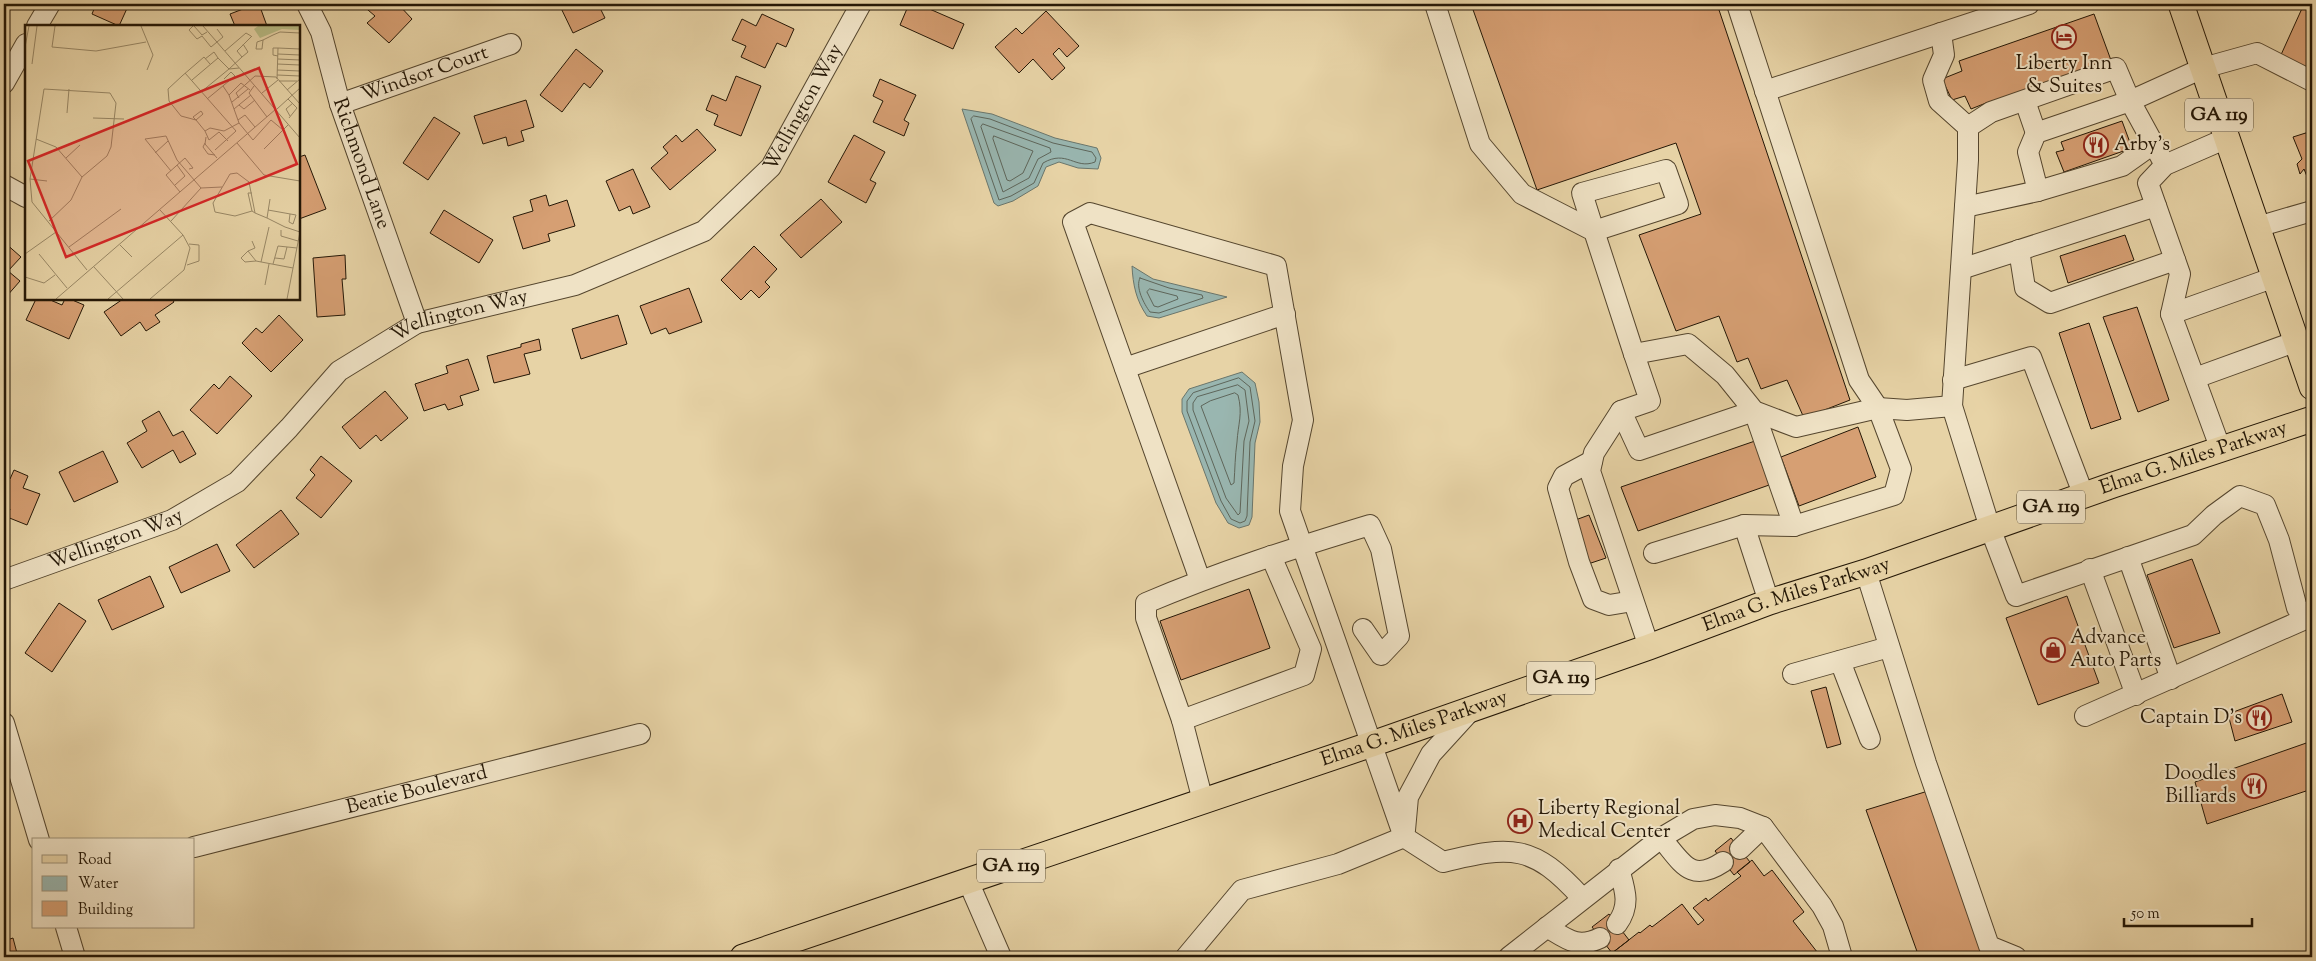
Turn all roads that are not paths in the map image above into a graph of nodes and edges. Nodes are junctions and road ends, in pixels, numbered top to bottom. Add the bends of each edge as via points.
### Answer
1 (50, 4) edge
2 (307, 4) edge
3 (861, 4) edge
4 (1435, 4) edge
5 (2029, 4) edge
6 (2181, 4) edge
7 (1740, 5) edge
8 (1993, 10) edge
9 (38, 25) edge
10 (1941, 32) junction
11 (511, 44) dead end
12 (25, 46) edge
13 (2203, 68) junction
14 (2312, 81) edge
15 (4, 83) edge
16 (1765, 90) junction
17 (2025, 100) junction
18 (2130, 101) junction
19 (340, 104) junction
20 (1968, 127) junction
21 (2036, 133) junction
22 (2227, 138) junction
23 (2153, 144) junction
24 (2164, 165) junction
25 (2122, 166) junction
26 (2148, 183) junction
27 (4, 185) edge
28 (2038, 191) junction
29 (25, 196) edge
30 (1965, 206) junction
31 (2156, 206) junction
32 (2312, 211) edge
33 (2257, 227) junction
34 (2019, 250) junction
35 (2175, 260) junction
36 (1961, 269) junction
37 (2275, 277) junction
38 (1284, 314) junction
39 (2171, 314) junction
40 (417, 323) junction
41 (2296, 341) junction
42 (1634, 354) junction
43 (1125, 368) junction
44 (2194, 378) junction
45 (1953, 380) junction
46 (2312, 387) edge
47 (1952, 406) junction
48 (1878, 408) junction
49 (1621, 410) junction
50 (1754, 411) junction
51 (2312, 420) edge
52 (2221, 450) junction
53 (1592, 461) junction
54 (2084, 496) junction
55 (1744, 525) junction
56 (1794, 526) junction
57 (1990, 528) junction
58 (1302, 546) junction
59 (1654, 553) dead end
60 (1271, 556) junction
61 (2128, 557) junction
62 (2090, 570) junction
63 (1866, 572) junction
64 (4, 580) edge
65 (1200, 580) junction
66 (1633, 601) junction
67 (1770, 602) junction
68 (2311, 616) edge
69 (1363, 629) dead end
70 (1649, 647) junction
71 (1889, 647) junction
72 (1840, 661) junction
73 (1793, 674) dead end
74 (2171, 680) junction
75 (2136, 695) junction
76 (1473, 708) junction
77 (2085, 716) dead end
78 (1182, 720) junction
79 (4, 723) edge
80 (640, 734) dead end
81 (1870, 739) dead end
82 (1372, 744) junction
83 (1203, 801) junction
84 (1763, 826) junction
85 (1404, 837) junction
86 (38, 838) edge
87 (1661, 838) junction
88 (195, 847) edge
89 (1740, 849) dead end
90 (1723, 862) dead end
91 (1619, 870) junction
92 (968, 881) junction
93 (1582, 898) junction
94 (1617, 924) dead end
95 (1547, 927) junction
96 (66, 928) edge
97 (1600, 938) dead end
98 (75, 957) edge
99 (743, 957) edge
100 (1001, 957) edge
101 (1186, 957) edge
102 (1509, 957) edge
103 (1842, 957) edge
104 (2016, 957) edge

1 - 9 street
2 - 19 street, Richmond Lane via 322,32
3 - 40 street, Wellington Way via 772,167 704,231 575,285
4 - 42 street via 1480,144 1522,194 1594,231
5 - 8 street
6 - 13 main road, GA 119
7 - 16 street
8 - 10 street
10 - 16 street
10 - 20 street via 1944,56 1932,80 1939,101
11 - 19 street, Windsor Court
12 - 15 street
13 - 14 street via 2257,53
13 - 18 street
13 - 22 main road, GA 119
16 - 48 street via 1859,380
17 - 18 street via 2116,68
17 - 20 street via 1991,112
17 - 21 street
18 - 21 street
18 - 23 street
19 - 40 street, Richmond Lane
20 - 30 street
21 - 28 street via 2028,152
22 - 24 street
22 - 33 main road, GA 119
23 - 24 street
23 - 25 street
24 - 26 street
25 - 26 street
25 - 28 street
26 - 31 street
27 - 29 street
28 - 30 street
30 - 36 street
31 - 34 street
31 - 35 street
32 - 33 street
33 - 37 main road, GA 119
34 - 35 street via 2025,288 2050,303
34 - 36 street
35 - 39 street via 2180,274
36 - 45 street
37 - 39 street
37 - 41 main road, GA 119
38 - 43 street
38 - 43 street via 1276,266 1090,213 1072,222
38 - 58 street via 1302,420 1293,466 1290,511
39 - 44 street
40 - 64 street, Wellington Way via 339,371 237,482 172,520
41 - 44 street
41 - 46 main road, GA 119
42 - 49 street via 1650,400
42 - 50 street via 1688,344 1725,375
43 - 65 street
44 - 52 street
45 - 47 street
45 - 54 street via 2031,357
47 - 48 street via 1907,410
47 - 57 street
48 - 50 street via 1796,427
48 - 56 street via 1901,470 1894,496
49 - 50 street via 1638,450
49 - 53 street
50 - 56 street
51 - 52 main road, Elma G. Miles Parkway / GA 119
52 - 54 main road, Elma G. Miles Parkway / GA 119
53 - 66 street via 1590,471
53 - 66 street via 1564,476 1558,488 1579,562 1593,599 1608,605
54 - 57 main road, Elma G. Miles Parkway / GA 119
55 - 56 street
55 - 59 street
55 - 67 street
57 - 62 street via 2016,596
57 - 63 main road, Elma G. Miles Parkway / GA 119
58 - 60 street
58 - 69 street via 1370,525 1381,549 1399,636 1381,655
58 - 82 street
60 - 65 street
60 - 78 street via 1311,649 1304,675
61 - 62 street
61 - 68 street via 2193,535 2240,496 2265,505 2279,540 2297,608
61 - 74 street
62 - 75 street
63 - 67 main road, Elma G. Miles Parkway / GA 119
63 - 71 street
65 - 78 street via 1146,604 1146,618
66 - 70 street
67 - 70 main road, Elma G. Miles Parkway / GA 119
68 - 74 street
70 - 76 main road, Elma G. Miles Parkway / GA 119
71 - 72 street
71 - 104 street via 1989,946
72 - 73 street
72 - 81 street
74 - 75 street
75 - 77 street
76 - 82 main road, Elma G. Miles Parkway / GA 119
76 - 85 street via 1431,754 1408,796
78 - 83 street
79 - 86 street
80 - 88 street, Beatie Boulevard
82 - 83 main road, Elma G. Miles Parkway / GA 119
82 - 85 street
83 - 92 main road, Elma G. Miles Parkway / GA 119
84 - 87 street via 1740,818 1704,816
84 - 89 street
84 - 103 street via 1822,906 1833,926
85 - 93 street via 1444,862 1487,851 1521,854 1550,866
85 - 101 street via 1338,864 1242,890
87 - 90 street via 1690,870 1704,872
87 - 91 street
91 - 93 street
91 - 94 street via 1627,904
92 - 99 main road, Elma G. Miles Parkway / GA 119
92 - 100 street
93 - 95 street
95 - 97 street via 1579,943
95 - 102 street
96 - 98 street

